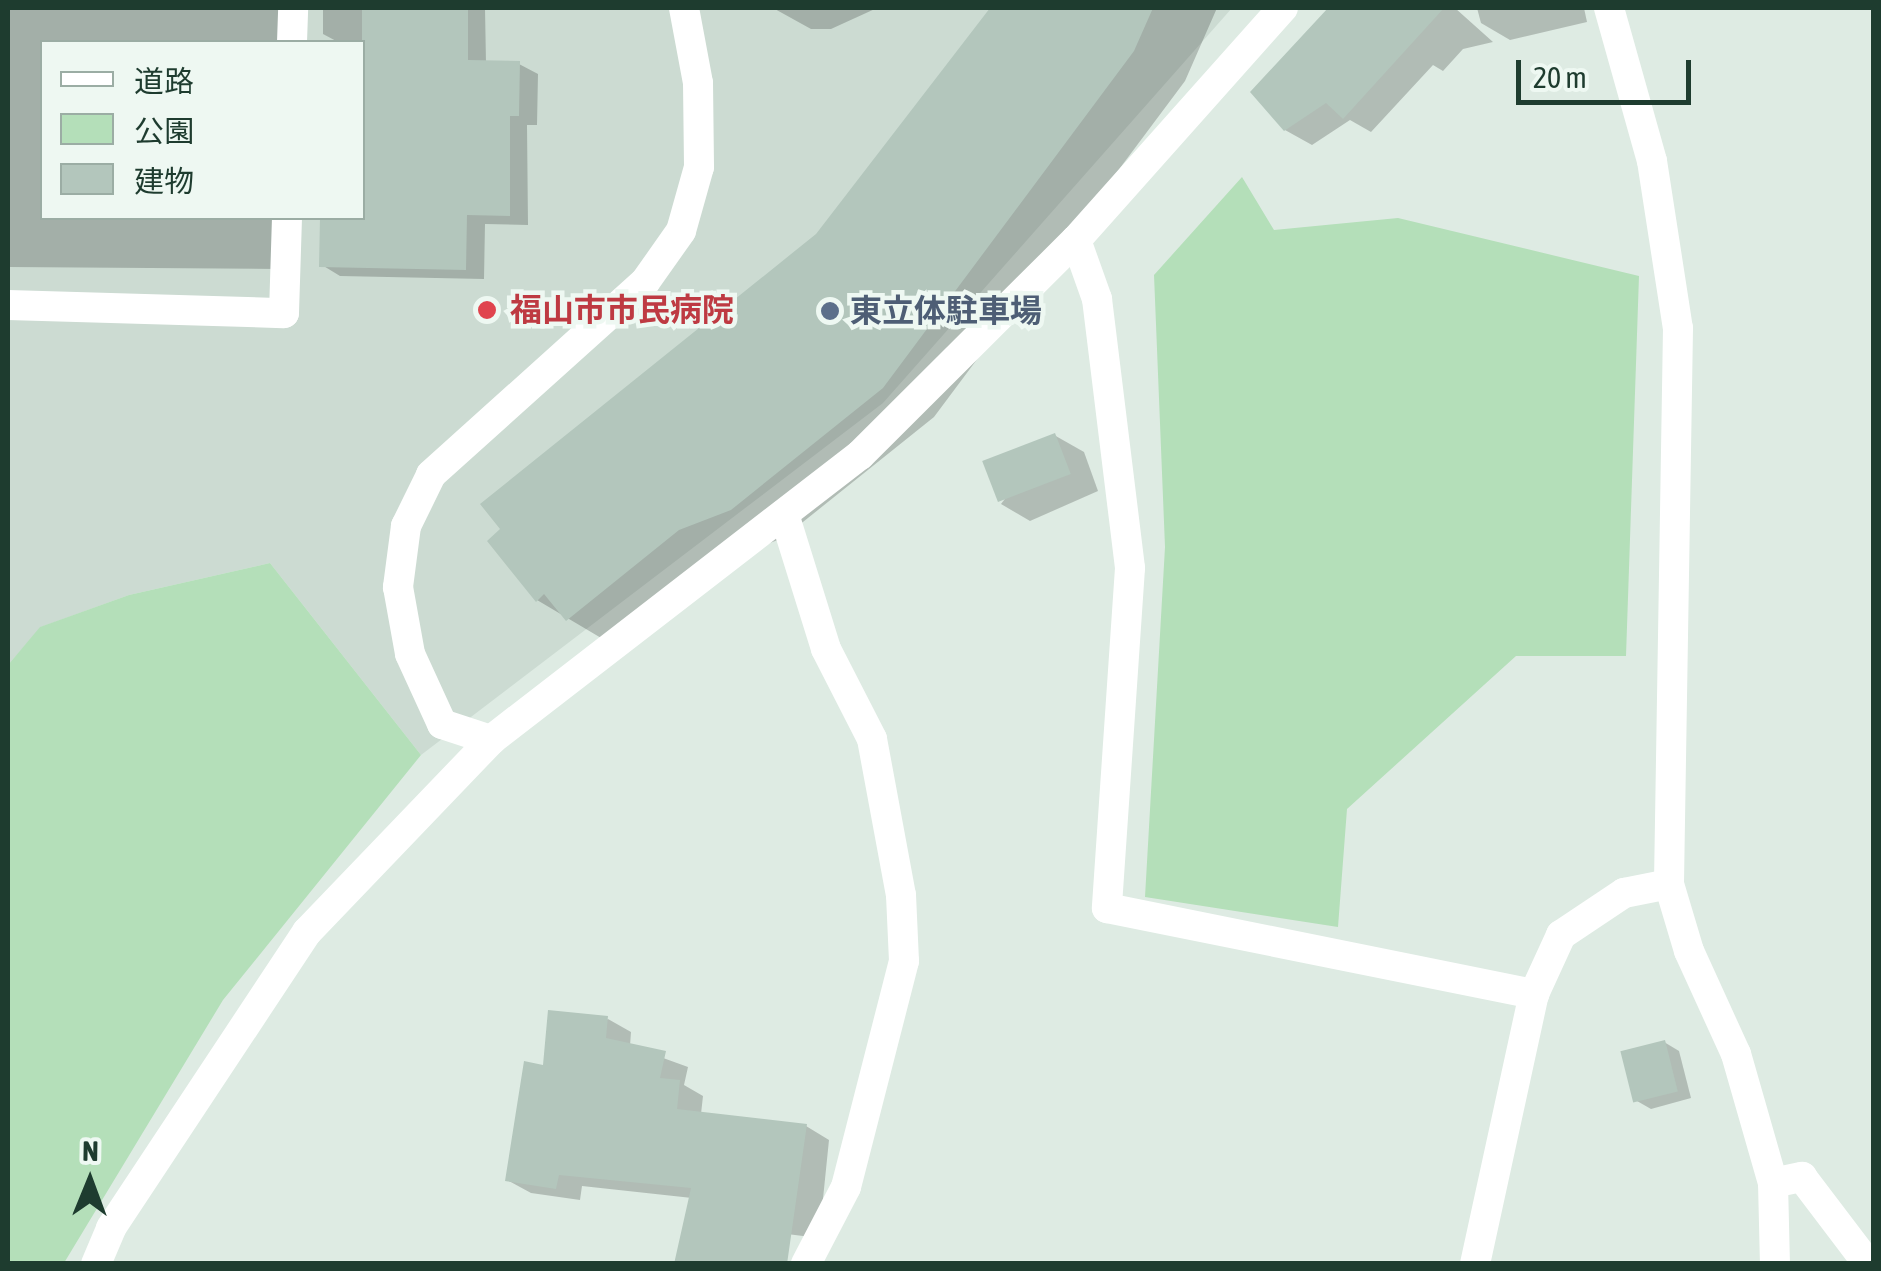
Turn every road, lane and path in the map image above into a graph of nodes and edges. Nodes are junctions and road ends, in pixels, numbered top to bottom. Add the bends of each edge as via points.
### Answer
1 (292, 8) edge
2 (684, 8) edge
3 (1283, 8) edge
4 (1608, 8) edge
5 (292, 40) edge
6 (287, 220) edge
7 (1076, 240) junction
8 (8, 306) edge
9 (784, 514) junction
10 (490, 740) junction
11 (1669, 884) junction
12 (1534, 994) junction
13 (1773, 1183) junction
14 (96, 1264) edge
15 (806, 1264) edge
16 (1475, 1264) edge
17 (1774, 1264) edge
18 (1868, 1264) edge

1 - 5 street
2 - 10 street via 698,82 698,167 681,231 645,282 431,475 406,526 398,587 410,654 442,724
3 - 7 street
4 - 11 street via 1652,161 1678,328
6 - 8 street via 284,312
7 - 9 street via 860,455
7 - 12 street via 1097,299 1130,568 1107,908
9 - 10 street
9 - 15 street via 826,649 872,739 901,895 904,960 846,1187
10 - 14 street via 307,932 111,1228
11 - 12 street via 1624,893 1561,935
11 - 13 street via 1689,951 1736,1054
12 - 16 street
13 - 17 street
13 - 18 street via 1802,1177

